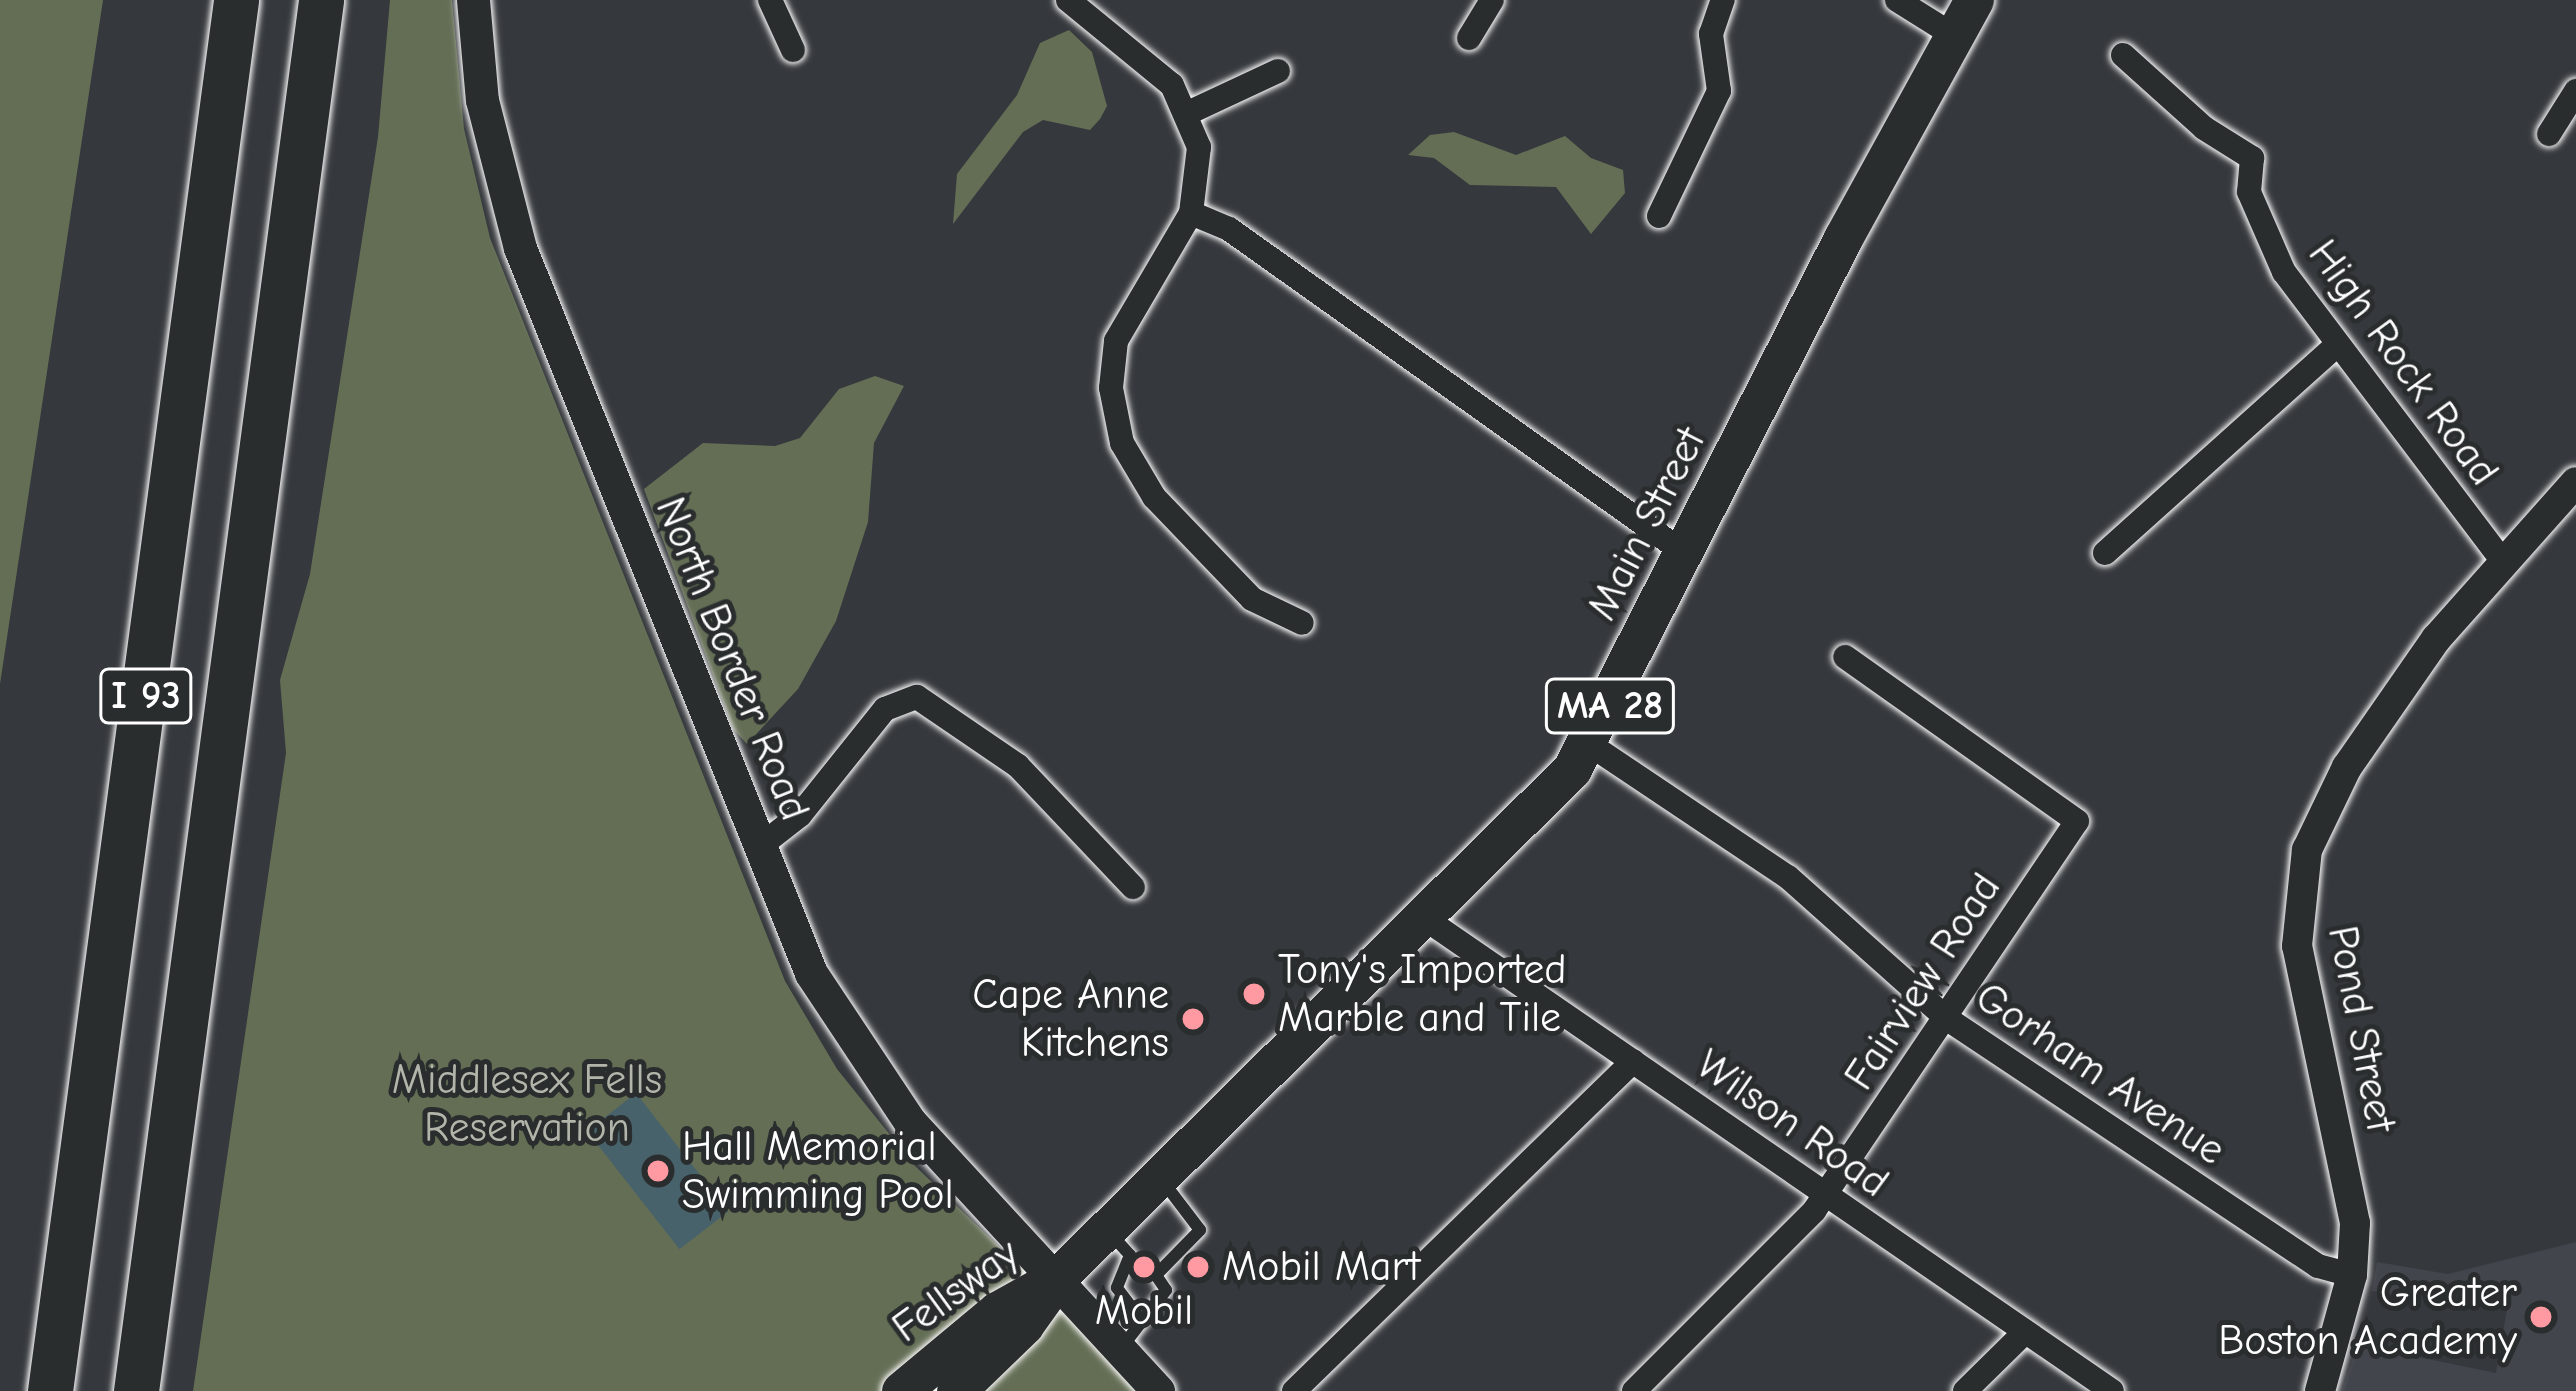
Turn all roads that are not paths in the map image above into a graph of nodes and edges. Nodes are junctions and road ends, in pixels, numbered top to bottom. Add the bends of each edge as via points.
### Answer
1 (236, 0) edge
2 (321, 0) edge
3 (473, 0) edge
4 (770, 0) edge
5 (1068, 0) edge
6 (1492, 0) edge
7 (1723, 0) edge
8 (1897, 0) edge
9 (1974, 0) edge
10 (1953, 35) junction
11 (1469, 38) dead end
12 (793, 50) dead end
13 (2123, 55) dead end
14 (1278, 71) dead end
15 (2576, 91) edge
16 (1190, 112) junction
17 (2549, 134) dead end
18 (1191, 213) junction
19 (1659, 216) dead end
20 (2336, 346) junction
21 (2576, 482) edge
22 (2105, 553) dead end
23 (1686, 554) junction
24 (2501, 559) junction
25 (1302, 623) dead end
26 (1845, 657) dead end
27 (1588, 744) junction
28 (759, 847) junction
29 (1133, 887) dead end
30 (1427, 920) junction
31 (1946, 1018) junction
32 (1633, 1061) junction
33 (1160, 1178) junction
34 (1826, 1196) junction
35 (1107, 1230) junction
36 (2352, 1275) junction
37 (1059, 1276) junction
38 (2025, 1332) junction
39 (1132, 1334) junction
40 (50, 1391) edge
41 (136, 1391) edge
42 (901, 1391) edge
43 (956, 1391) edge
44 (1158, 1391) edge
45 (1294, 1391) edge
46 (1634, 1391) edge
47 (1965, 1391) edge
48 (2112, 1391) edge
49 (2320, 1391) edge

1 - 40 highway, I 93
2 - 41 highway, I 93
3 - 28 main road, North Border Road via 482,100 520,248
4 - 12 street
5 - 16 street via 1161,72
6 - 11 street
7 - 19 street via 1711,34 1719,92
8 - 10 street
9 - 10 main road, Main Street / MA 28
10 - 23 main road, Main Street / MA 28
13 - 20 street, High Rock Road via 2204,128 2252,158 2249,192 2262,228
14 - 16 street
15 - 17 street
16 - 18 street via 1199,157
18 - 23 street via 1233,232
18 - 25 street via 1120,327 1111,369 1116,423 1130,463 1166,509 1252,598
20 - 22 street
20 - 24 street, High Rock Road
21 - 24 street, Pond Street
23 - 27 main road, Main Street / MA 28
24 - 36 street, Pond Street via 2347,767 2300,880 2297,946 2349,1180
26 - 31 street, Fairview Road via 2077,817
27 - 30 main road, Main Street / MA 28 via 1541,806
27 - 31 street, Gorham Avenue via 1788,877
28 - 29 street via 800,815 885,709 917,698 1018,766
28 - 37 main road, North Border Road via 811,973 862,1058 932,1146
30 - 32 street, Wilson Road
30 - 33 main road, Main Street / MA 28
31 - 34 street, Fairview Road
31 - 36 street, Gorham Avenue via 2318,1266
32 - 34 street, Wilson Road
32 - 45 street
33 - 35 main road, Main Street / MA 28
33 - 39 lane via 1200,1230 1156,1275 1166,1290
34 - 38 street, Wilson Road
34 - 46 street, Fairview Road
35 - 37 main road, Main Street / MA 28
35 - 39 lane via 1130,1256 1117,1288
36 - 49 street, Pond Street
37 - 39 main road, North Border Road
37 - 42 main road, Fellsway / MA 28 via 997,1311
37 - 43 main road, Fellsway / MA 28 via 1024,1325
38 - 47 street
38 - 48 street, Wilson Road
39 - 44 main road, North Border Road

